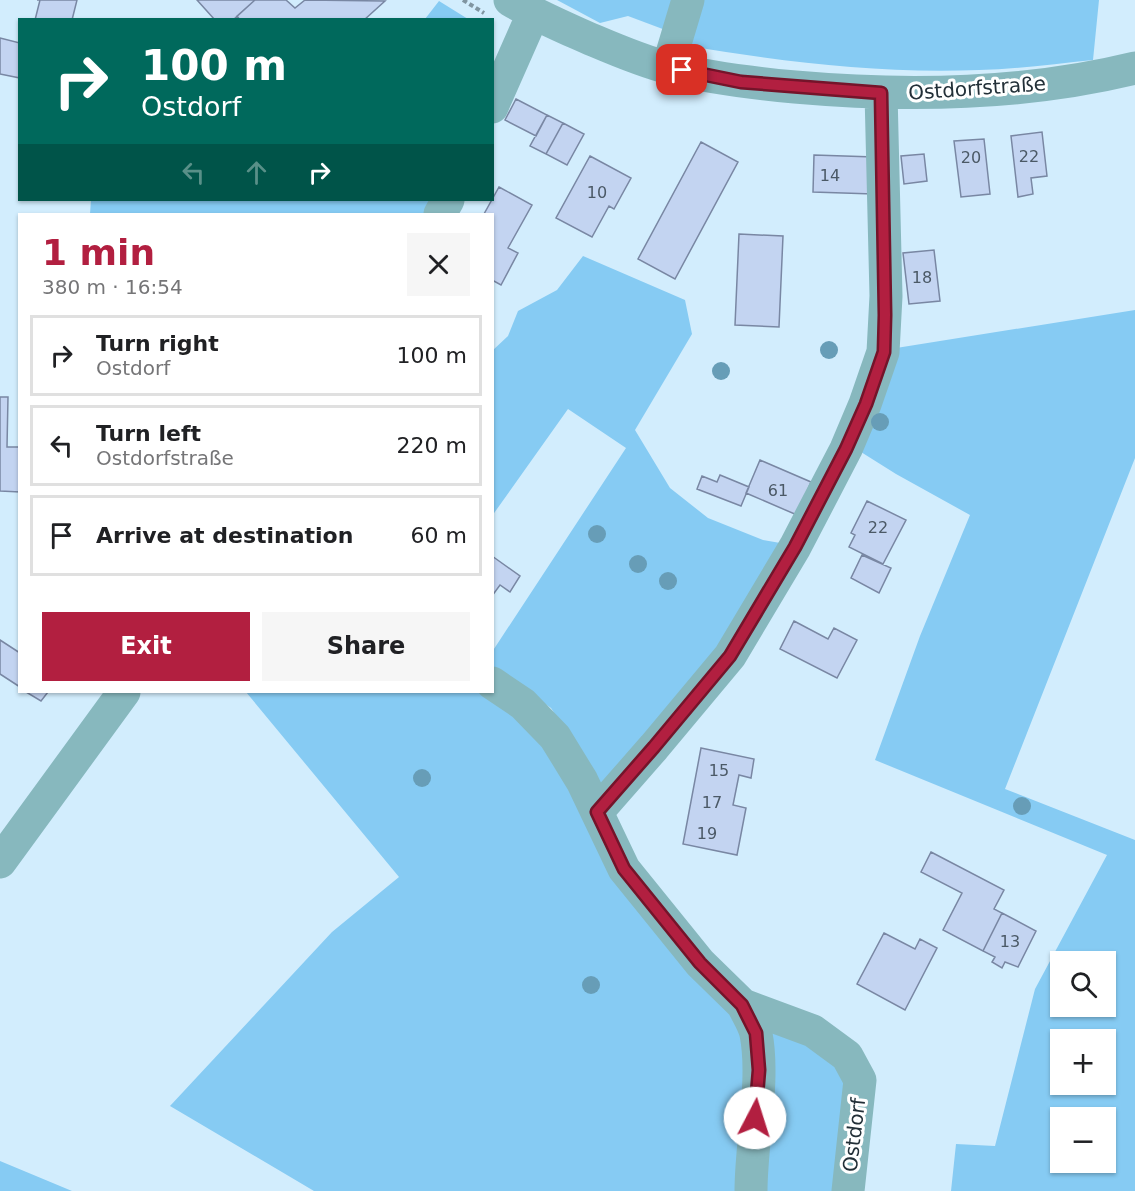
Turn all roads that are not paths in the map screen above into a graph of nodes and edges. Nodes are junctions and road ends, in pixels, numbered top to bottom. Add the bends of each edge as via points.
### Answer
1 (688, 0) edge
2 (521, 7) edge
3 (668, 67) junction
4 (1135, 69) edge
5 (881, 93) junction
6 (494, 100) edge
7 (494, 684) edge
8 (123, 693) edge
9 (597, 812) junction
10 (0, 862) edge
11 (742, 1005) junction
12 (751, 1191) edge
13 (848, 1191) edge

1 - 3 street
2 - 3 street, Ostdorfstraße via 623,53
2 - 6 street
3 - 5 street, Ostdorfstraße via 741,82
4 - 5 street, Ostdorfstraße via 1096,78 995,90
5 - 9 street via 884,352 866,404 800,537 730,656
7 - 9 street, Ostdorf via 523,704 555,736
8 - 10 street
9 - 11 street, Ostdorf via 624,869 700,963
11 - 12 street, Ostdorf via 756,1033 759,1070
11 - 13 street, Ostdorf via 813,1030 847,1056 860,1080

